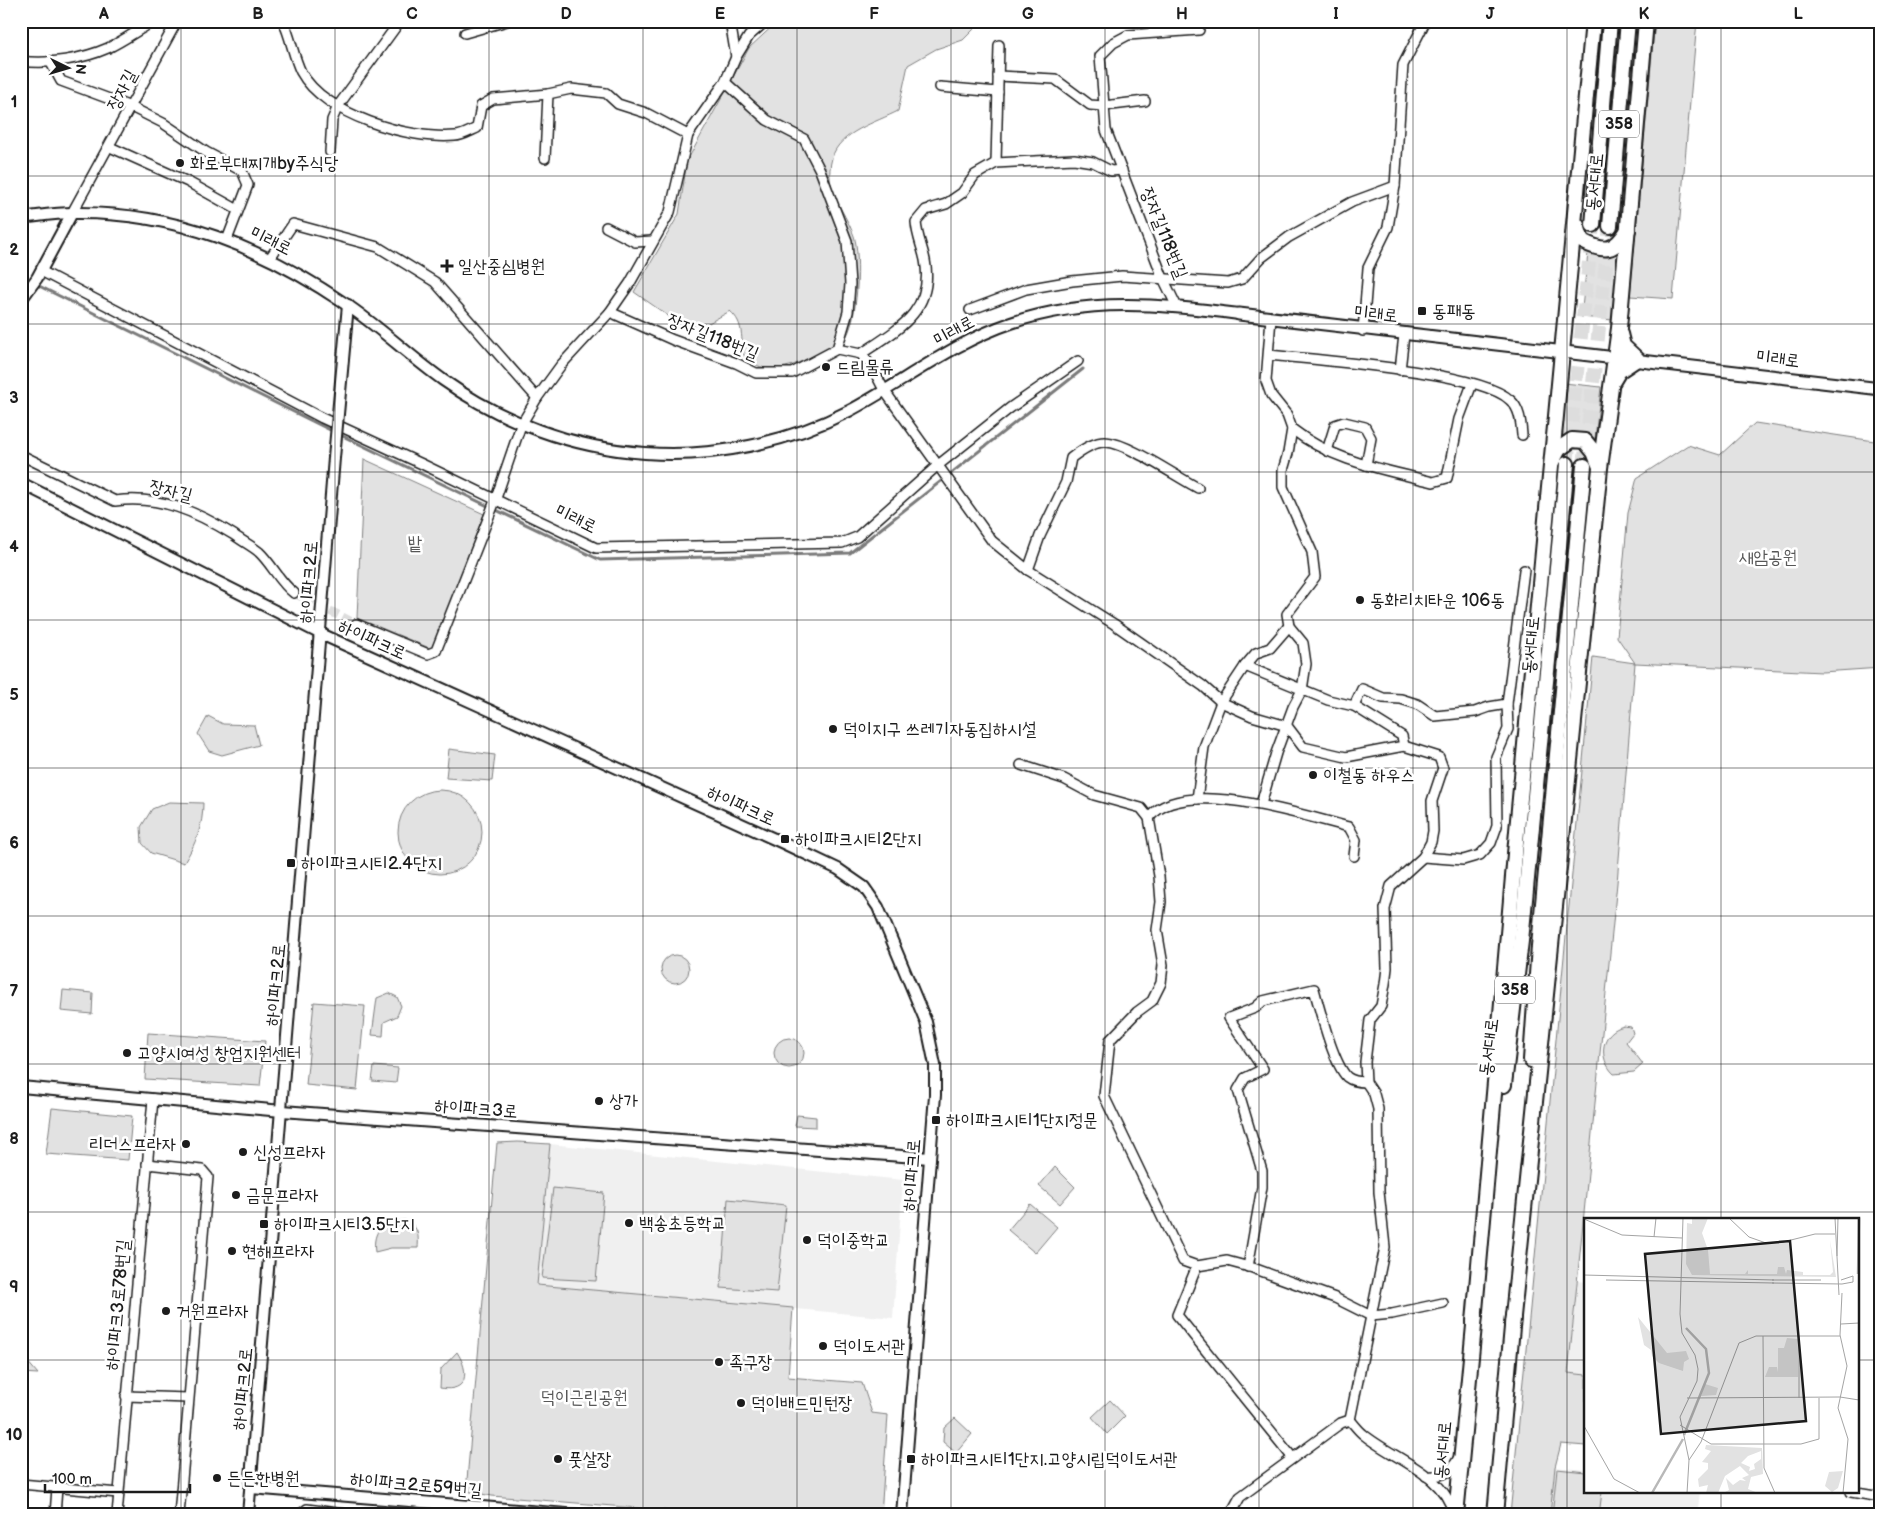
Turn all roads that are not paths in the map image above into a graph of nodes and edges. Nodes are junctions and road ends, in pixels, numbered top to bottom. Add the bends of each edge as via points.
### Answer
1 (155, 21) edge
2 (177, 21) edge
3 (283, 21) edge
4 (400, 21) edge
5 (507, 21) edge
6 (653, 21) edge
7 (680, 21) edge
8 (730, 21) edge
9 (766, 21) edge
10 (1422, 21) edge
11 (1593, 21) edge
12 (1610, 21) edge
13 (1628, 21) edge
14 (1646, 21) edge
15 (1199, 30) dead end
16 (465, 34) dead end
17 (999, 45) dead end
18 (736, 56) junction
19 (21, 61) edge
20 (50, 61) junction
21 (998, 76) junction
22 (725, 82) junction
23 (940, 87) dead end
24 (998, 92) junction
25 (548, 94) junction
26 (1145, 101) dead end
27 (338, 106) junction
28 (1104, 106) junction
29 (131, 107) junction
30 (688, 135) junction
31 (110, 146) junction
32 (330, 152) dead end
33 (545, 158) dead end
34 (996, 163) junction
35 (1122, 170) junction
36 (1395, 186) junction
37 (238, 210) junction
38 (72, 213) junction
39 (21, 218) edge
40 (1576, 222) junction
41 (1593, 225) tunnel mouth
42 (1610, 226) tunnel mouth
43 (606, 227) dead end
44 (1629, 228) junction
45 (227, 240) junction
46 (652, 241) junction
47 (270, 258) junction
48 (39, 275) junction
49 (1163, 278) junction
50 (23, 297) edge
51 (348, 305) junction
52 (1177, 307) junction
53 (970, 310) dead end
54 (610, 312) junction
55 (1239, 314) joint
56 (1271, 318) junction
57 (1619, 328) junction
58 (1363, 330) junction
59 (1404, 335) junction
60 (837, 349) junction
61 (1564, 352) junction
62 (861, 354) junction
63 (1269, 356) junction
64 (1616, 357) junction
65 (1637, 359) junction
66 (1078, 361) dead end
67 (1400, 370) junction
68 (1472, 384) junction
69 (1611, 389) junction
70 (1881, 389) edge
71 (884, 390) junction
72 (537, 398) junction
73 (521, 425) junction
74 (1292, 428) junction
75 (1522, 435) dead end
76 (1328, 451) junction
77 (21, 456) edge
78 (1551, 462) junction
79 (1567, 464) tunnel mouth
80 (1366, 465) junction
81 (1584, 466) tunnel mouth
82 (1600, 468) junction
83 (940, 469) junction
84 (21, 483) edge
85 (1198, 488) dead end
86 (495, 502) junction
87 (1028, 570) junction
88 (1524, 570) dead end
89 (294, 593) tunnel mouth
90 (356, 624) tunnel mouth
91 (1289, 626) junction
92 (321, 634) junction
93 (1244, 666) junction
94 (1302, 690) junction
95 (1221, 702) junction
96 (1507, 704) junction
97 (1354, 706) junction
98 (1287, 726) junction
99 (1404, 746) junction
100 (1021, 765) dead end
101 (1197, 799) junction
102 (1261, 804) junction
103 (1149, 818) junction
104 (1354, 856) dead end
105 (1423, 857) junction
106 (1366, 1082) junction
107 (21, 1087) edge
108 (153, 1099) junction
109 (282, 1110) junction
110 (930, 1158) junction
111 (147, 1164) junction
112 (1197, 1266) junction
113 (1248, 1267) junction
114 (1443, 1303) dead end
115 (1371, 1316) junction
116 (1474, 1322) junction
117 (1512, 1326) junction
118 (126, 1396) junction
119 (188, 1398) junction
120 (1350, 1420) junction
121 (1463, 1438) junction
122 (1292, 1457) junction
123 (1426, 1476) junction
124 (21, 1484) edge
125 (57, 1488) junction
126 (251, 1488) junction
127 (118, 1493) junction
128 (1860, 1493) edge
129 (1881, 1497) edge
130 (566, 1514) edge
131 (55, 1515) edge
132 (117, 1515) edge
133 (179, 1515) edge
134 (248, 1515) edge
135 (299, 1515) edge
136 (352, 1515) edge
137 (579, 1515) edge
138 (902, 1515) edge
139 (1230, 1515) edge
140 (1455, 1515) edge
141 (1495, 1515) edge

1 - 20 street, 장자길 via 107,48 84,56
2 - 29 street, 장자길
3 - 27 street via 301,72 315,90
4 - 27 street
5 - 16 street
6 - 7 street
8 - 18 street
9 - 18 street via 749,36
10 - 36 street via 1424,26 1403,65
11 - 40 highway
12 - 41 highway, 동서대로 / 358
13 - 42 highway, 동서대로 / 358
14 - 44 highway
15 - 28 street, 장자길118번길 via 1128,35 1113,42 1100,56
17 - 21 street
18 - 22 street
19 - 20 street, 장자길
20 - 29 street via 61,80
21 - 24 street
21 - 28 street via 1055,79 1090,105
22 - 30 street
22 - 60 street via 767,120 804,139 820,170 847,241 848,312
23 - 24 street
24 - 34 street
25 - 27 street via 494,99 481,106 477,128 456,136 421,134 378,125 357,118
25 - 30 street via 571,89 606,92 618,104
25 - 33 street
26 - 28 street
27 - 32 street via 332,120
28 - 35 street, 장자길118번길 via 1106,130
29 - 31 street, 장자길
29 - 37 street via 242,171 248,185
30 - 46 street via 670,212
31 - 37 street via 188,182
31 - 38 street, 장자길
34 - 35 street via 1074,159 1093,162 1111,171
34 - 62 street via 975,175 962,194 946,204 926,210 916,222 924,259 924,301 910,317
35 - 49 street, 장자길118번길
36 - 49 street via 1352,202 1289,237 1261,258 1242,279 1228,283
36 - 58 street via 1388,227 1368,268
37 - 45 street
38 - 39 street, 미래로
38 - 45 street, 미래로 via 155,221 207,232
38 - 48 street, 장자길
40 - 44 highway via 1582,241 1596,248 1608,249 1620,244
40 - 61 highway
43 - 46 street via 635,242
44 - 57 highway
45 - 47 street, 미래로
46 - 54 street
47 - 51 street, 미래로
47 - 72 street via 293,224 378,246 435,282
48 - 50 street, 장자길
48 - 86 street, 미래로
49 - 52 street, 장자길118번길
49 - 53 street via 1122,276 1072,281 1026,289
51 - 73 street, 미래로 via 445,382
51 - 92 street, 하이파크2로, bridge
52 - 55 street, 미래로
52 - 71 street, 미래로 via 1109,304 1033,316 991,330
54 - 60 street, 장자길118번길 via 756,374 792,373
54 - 72 street via 561,365
55 - 56 main road, 미래로
56 - 58 main road, 미래로
56 - 63 street
57 - 64 highway
57 - 65 highway via 1623,346
58 - 59 main road, 미래로
59 - 61 main road, 미래로
59 - 67 street
60 - 62 street
61 - 64 main road, 미래로
61 - 78 highway
62 - 71 street
63 - 67 street
63 - 74 street via 1266,381
64 - 65 main road, 미래로
64 - 69 highway
65 - 69 highway via 1619,371
65 - 70 main road, 미래로
66 - 83 street, 미래로 via 1010,408
67 - 68 street
68 - 75 street via 1511,400 1520,417
68 - 80 street via 1459,418 1447,478 1433,482
69 - 82 highway
71 - 73 street, 미래로 via 791,436 690,454 647,454 607,449
71 - 83 street
72 - 73 street
73 - 86 street
74 - 76 street via 1306,440
74 - 91 street via 1283,470 1283,487 1312,552 1315,576 1287,614
76 - 80 street via 1339,458
76 - 80 street via 1335,425 1344,422 1365,427 1371,438
77 - 89 street, 장자길 via 115,501 156,501 181,507 205,518 258,551
78 - 82 highway via 1559,449 1572,440 1585,441 1594,452
78 - 116 highway
79 - 116 highway, 동서대로 / 358 via 1521,941
81 - 117 highway, 동서대로 / 358 via 1539,946
82 - 117 highway
83 - 86 street, 미래로 via 857,537 842,544 596,548
83 - 87 street via 992,541
84 - 92 street, 하이파크로
85 - 87 street via 1120,445 1104,442 1083,449 1071,458 1066,482
86 - 90 street via 436,651 428,654
87 - 95 street via 1114,624
88 - 96 street
91 - 93 street via 1270,648 1256,654
91 - 94 street via 1303,643 1306,664
92 - 109 street, 하이파크2로
92 - 110 street, 하이파크로 via 781,842 838,869 864,887 885,921 930,1034 935,1095
93 - 94 street
93 - 95 street
94 - 97 street
94 - 98 street
95 - 98 street via 1252,716
95 - 101 street via 1204,747
96 - 97 street via 1475,712 1436,716 1402,699 1382,698 1362,689
96 - 105 street via 1508,729 1496,757 1496,826 1491,843 1480,855 1463,860
97 - 99 street via 1402,736
98 - 99 street via 1303,747 1326,754 1346,757
98 - 102 street
99 - 105 street via 1439,757 1443,768 1432,801 1433,831
100 - 103 street via 1064,779 1094,795 1140,808
101 - 102 street
101 - 103 street via 1156,809
102 - 104 street via 1349,827 1356,840
103 - 112 street via 1160,876 1157,930 1163,965 1161,983 1152,1001 1136,1012 1110,1040 1104,1096 1183,1260
105 - 106 street via 1391,886 1385,909 1387,968 1381,1006 1370,1020
106 - 113 street via 1347,1076 1326,1035 1314,989 1263,1001 1255,1008 1229,1018 1263,1069 1245,1078 1238,1090 1262,1172
106 - 115 street via 1378,1109 1385,1247
107 - 108 street, 하이파크3로
108 - 109 street, 하이파크3로
108 - 111 street, 하이파크3로78번길
109 - 110 street, 하이파크3로
109 - 126 street, 하이파크2로
110 - 138 street, 하이파크로
111 - 118 street, 하이파크3로78번길
111 - 119 street via 202,1170 208,1178
112 - 113 street via 1227,1261
112 - 122 street via 1177,1315
113 - 115 street via 1335,1298
114 - 115 street
115 - 120 street
116 - 121 highway, 동서대로 / 358
117 - 141 highway, 동서대로 / 358
118 - 119 street
118 - 127 street, 하이파크3로78번길
119 - 133 street
120 - 122 street
120 - 123 street via 1363,1434
121 - 123 street via 1454,1468 1439,1477
121 - 140 highway, 동서대로 / 358
122 - 139 street via 1240,1497
123 - 140 street via 1447,1496
124 - 125 street
125 - 127 street
125 - 131 street
126 - 130 street, 하이파크2로59번길
126 - 134 street, 하이파크2로
127 - 132 street, 하이파크3로78번길
128 - 129 street
130 - 137 street, 하이파크2로59번길
135 - 136 street via 307,1509

